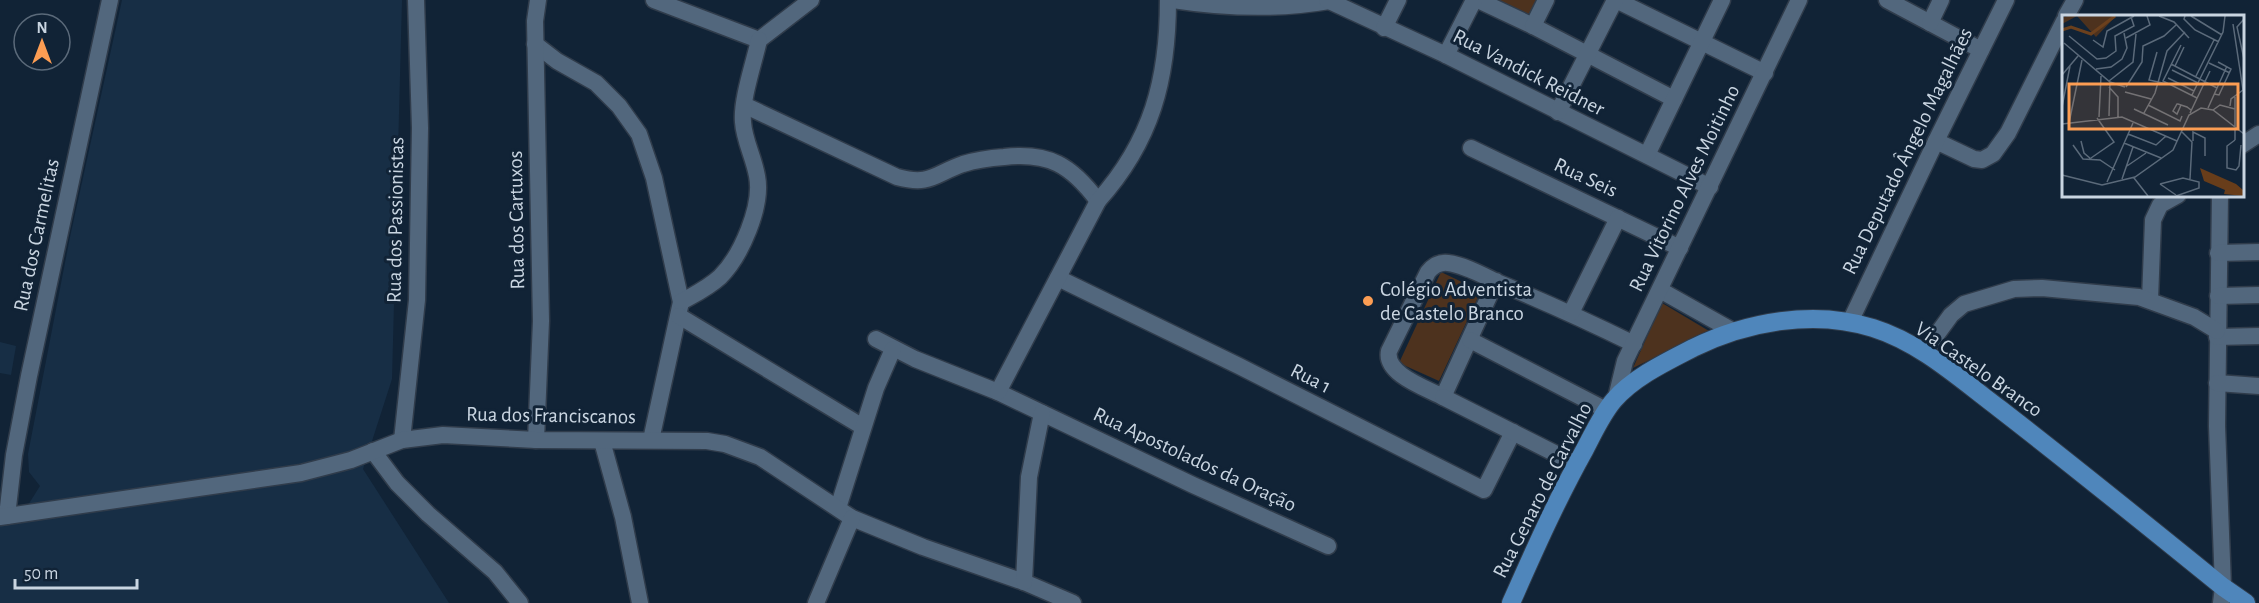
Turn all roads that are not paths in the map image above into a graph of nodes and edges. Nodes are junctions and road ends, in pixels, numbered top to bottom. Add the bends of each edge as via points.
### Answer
1 (110, 0) edge
2 (416, 0) edge
3 (538, 0) edge
4 (654, 0) edge
5 (811, 0) edge
6 (1168, 0) edge
7 (1173, 0) edge
8 (1328, 0) edge
9 (1398, 0) edge
10 (1476, 0) edge
11 (1546, 0) edge
12 (1615, 0) edge
13 (1722, 0) edge
14 (1799, 0) edge
15 (1887, 0) edge
16 (1941, 0) edge
17 (2006, 0) edge
18 (2075, 0) edge
19 (2067, 15) edge
20 (1930, 23) junction
21 (2062, 25) edge
22 (1533, 26) junction
23 (1384, 28) junction
24 (759, 40) junction
25 (1702, 42) junction
26 (535, 44) junction
27 (1982, 50) junction
28 (1587, 53) junction
29 (1446, 56) junction
30 (1765, 73) junction
31 (1674, 99) junction
32 (744, 105) junction
33 (1558, 112) junction
34 (2259, 134) edge
35 (1936, 141) junction
36 (2244, 145) edge
37 (1472, 148) dead end
38 (1647, 155) junction
39 (1710, 187) junction
40 (2176, 196) edge
41 (2220, 196) edge
42 (1098, 201) junction
43 (1618, 218) junction
44 (1680, 248) junction
45 (2259, 252) edge
46 (2218, 253) junction
47 (1058, 278) junction
48 (1496, 281) junction
49 (1660, 290) junction
50 (2259, 295) edge
51 (2218, 296) junction
52 (2150, 300) junction
53 (680, 309) junction
54 (1571, 313) junction
55 (1850, 322) junction
56 (1733, 331) junction
57 (2217, 334) junction
58 (2259, 336) edge
59 (876, 339) dead end
60 (1470, 340) junction
61 (1634, 344) junction
62 (893, 349) junction
63 (1924, 352) junction
64 (2217, 383) junction
65 (2259, 386) edge
66 (998, 392) junction
67 (1443, 397) junction
68 (1611, 404) junction
69 (1042, 413) junction
70 (863, 427) junction
71 (1513, 432) junction
72 (402, 440) junction
73 (536, 440) junction
74 (651, 440) junction
75 (602, 441) junction
76 (373, 451) junction
77 (1576, 464) junction
78 (838, 508) junction
79 (4, 517) edge
80 (852, 518) junction
81 (1328, 546) dead end
82 (1024, 582) junction
83 (2222, 595) edge
84 (520, 603) edge
85 (640, 603) edge
86 (816, 603) edge
87 (1072, 603) edge
88 (1511, 603) edge
89 (2246, 603) edge

1 - 79 street, Rua dos Carmelitas via 29,376
2 - 72 street, Rua dos Passionistas via 420,128 417,300
3 - 26 street, Rua dos Cartuxos
4 - 24 street
5 - 24 street
6 - 42 street via 1167,55 1148,123 1134,154
7 - 8 street via 1253,7 1300,6
8 - 23 street, Rua Vandick Reidner
9 - 23 street
10 - 22 street
10 - 29 street
11 - 22 street
12 - 25 street
12 - 28 street
13 - 25 street
14 - 30 street, Rua Vitorino Alves Moitinho
15 - 20 street
16 - 20 street
17 - 27 street, Rua Deputado Ângelo Magalhães
18 - 19 street
20 - 27 street
21 - 35 street via 2000,146 1986,159 1974,159
22 - 28 street
23 - 29 street, Rua Vandick Reidner
24 - 32 street
25 - 30 street
25 - 31 street
26 - 53 street via 606,92 639,134 654,178
26 - 73 street, Rua dos Cartuxos via 541,321
27 - 35 street, Rua Deputado Ângelo Magalhães
28 - 31 street
28 - 33 street
29 - 33 street, Rua Vandick Reidner
30 - 39 street, Rua Vitorino Alves Moitinho
31 - 38 street
32 - 42 street via 897,177 918,182 982,159 1041,156 1070,170
32 - 53 street via 742,122 758,178 753,214 729,267
33 - 38 street, Rua Vandick Reidner
34 - 36 street
35 - 55 street, Rua Deputado Ângelo Magalhães
37 - 43 street, Rua Seis
38 - 39 street, Rua Vandick Reidner
39 - 44 street, Rua Vitorino Alves Moitinho
40 - 52 street via 2160,205 2153,220
41 - 46 street
42 - 47 street
43 - 44 street, Rua Seis
43 - 54 street
44 - 49 street, Rua Vitorino Alves Moitinho
45 - 46 street
46 - 51 street
47 - 66 street
47 - 71 street, Rua 1 via 1484,490
48 - 54 street
48 - 60 street
48 - 67 street via 1446,262 1433,266 1391,345 1388,356 1393,368
49 - 56 street
49 - 61 street, Rua Vitorino Alves Moitinho
50 - 51 street
51 - 57 street
52 - 57 street via 2194,317
52 - 63 street via 2042,288 2014,289 1964,304
53 - 70 street
53 - 74 street
54 - 61 street
55 - 56 main road, Via Castelo Branco via 1786,321
55 - 63 main road, Via Castelo Branco via 1873,328
56 - 68 main road, Via Castelo Branco via 1667,361
57 - 58 street
57 - 64 street
59 - 62 street, Rua Apostolados da Oração
60 - 67 street
60 - 68 street
61 - 68 street, Rua Vitorino Alves Moitinho
62 - 66 street, Rua Apostolados da Oração
62 - 70 street
63 - 83 main road, Via Castelo Branco via 2077,468
64 - 65 street
64 - 83 street
66 - 69 street, Rua Apostolados da Oração
67 - 71 street
68 - 77 main road, Rua Genaro de Carvalho
69 - 81 street, Rua Apostolados da Oração
69 - 82 street via 1029,477
70 - 78 street
71 - 77 street
72 - 73 street, Rua dos Franciscanos via 443,435
72 - 76 street, Rua dos Franciscanos
73 - 75 street, Rua dos Franciscanos
74 - 75 street, Rua dos Franciscanos
74 - 78 street, Rua dos Franciscanos via 707,441 739,449 760,457
75 - 85 street via 623,517
76 - 79 street, Rua dos Franciscanos via 301,474
76 - 84 street via 397,483 495,572
77 - 88 main road, Rua Genaro de Carvalho
78 - 80 street, Rua dos Franciscanos
80 - 82 street, Rua dos Franciscanos
80 - 86 street
82 - 87 street, Rua dos Franciscanos
83 - 89 main road, Via Castelo Branco

